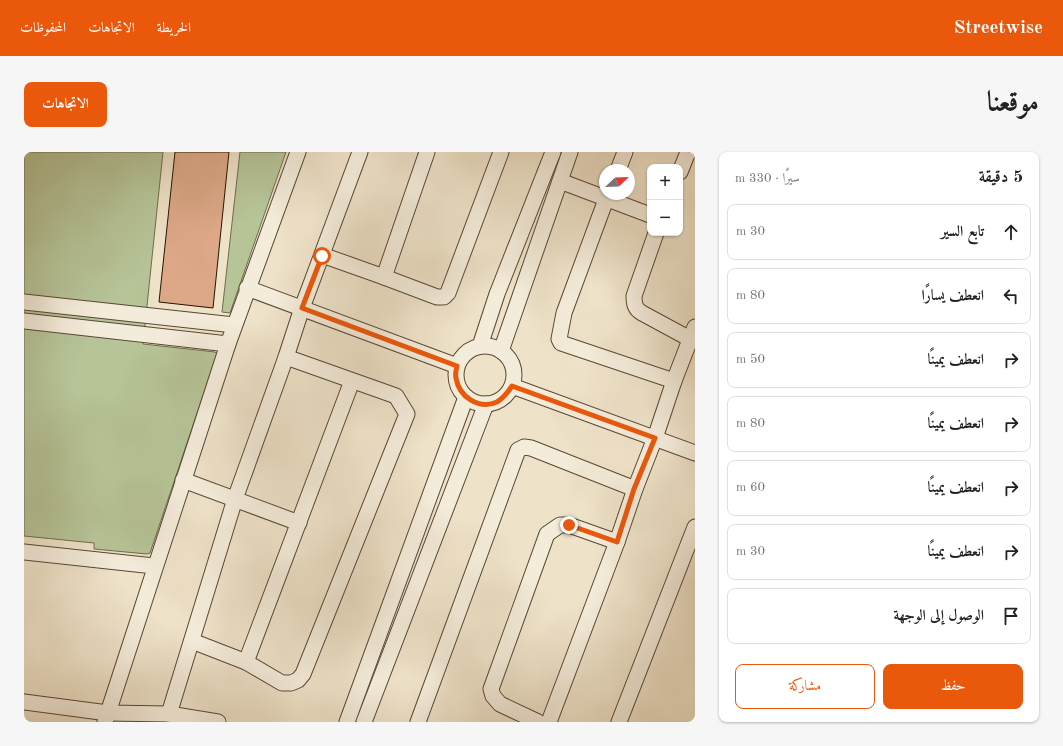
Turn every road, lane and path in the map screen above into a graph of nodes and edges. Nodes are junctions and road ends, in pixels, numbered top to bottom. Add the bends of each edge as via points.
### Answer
1 (298, 152) edge
2 (360, 152) edge
3 (427, 152) edge
4 (501, 152) edge
5 (552, 152) edge
6 (570, 152) edge
7 (625, 152) edge
8 (688, 152) edge
9 (620, 164) edge
10 (683, 164) edge
11 (560, 181) junction
12 (599, 193) edge
13 (606, 200) edge
14 (617, 200) edge
15 (647, 213) edge
16 (655, 236) edge
17 (322, 256) junction
18 (384, 277) junction
19 (247, 288) junction
20 (24, 302) edge
21 (302, 308) junction
22 (24, 321) edge
23 (234, 325) junction
24 (693, 333) edge
25 (228, 344) junction
26 (480, 346) junction
27 (501, 351) junction
28 (286, 357) junction
29 (457, 366) junction
30 (352, 381) junction
31 (674, 381) junction
32 (512, 386) junction
33 (466, 397) junction
34 (486, 404) junction
35 (655, 438) junction
36 (695, 453) edge
37 (183, 480) junction
38 (634, 489) junction
39 (235, 499) junction
40 (299, 523) junction
41 (695, 527) edge
42 (617, 542) junction
43 (24, 552) edge
44 (154, 566) junction
45 (192, 641) junction
46 (246, 662) junction
47 (24, 702) edge
48 (169, 714) junction
49 (106, 718) edge
50 (218, 722) edge
51 (347, 722) edge
52 (364, 722) edge
53 (418, 722) edge
54 (538, 722) edge
55 (549, 722) edge
56 (619, 722) edge

1 - 19 street
2 - 17 street
3 - 18 street
4 - 18 street via 448,293 444,297 437,297
5 - 26 street via 497,294
6 - 11 street
7 - 9 street
8 - 10 street
11 - 12 street
11 - 27 street
13 - 31 street via 564,313 559,339 562,343
14 - 15 street
16 - 24 street via 634,296 634,303 637,310 642,313
17 - 18 street
17 - 21 street
19 - 21 street
19 - 23 street
20 - 23 street
21 - 28 street
21 - 29 street
22 - 25 street
23 - 25 street
24 - 31 street
25 - 37 street
26 - 27 street via 491,346
26 - 29 street via 466,352
27 - 32 street via 513,366
28 - 30 street
28 - 39 street
29 - 33 street via 459,389
30 - 40 street
30 - 46 street via 396,396 407,414 303,674 291,683 282,683
31 - 35 street
32 - 34 street via 497,402
32 - 35 street
33 - 34 street via 476,403
33 - 51 street
34 - 52 street
35 - 36 street
35 - 38 street
37 - 39 street
37 - 44 street
38 - 42 street
38 - 53 street via 531,448 524,447 518,450
39 - 40 street
39 - 45 street
40 - 46 street
41 - 56 street
42 - 54 street via 569,525 560,525 546,534 491,689 500,704
42 - 55 street
43 - 44 street
44 - 49 street
45 - 46 street
45 - 48 street
47 - 49 street
48 - 49 street
48 - 50 street

